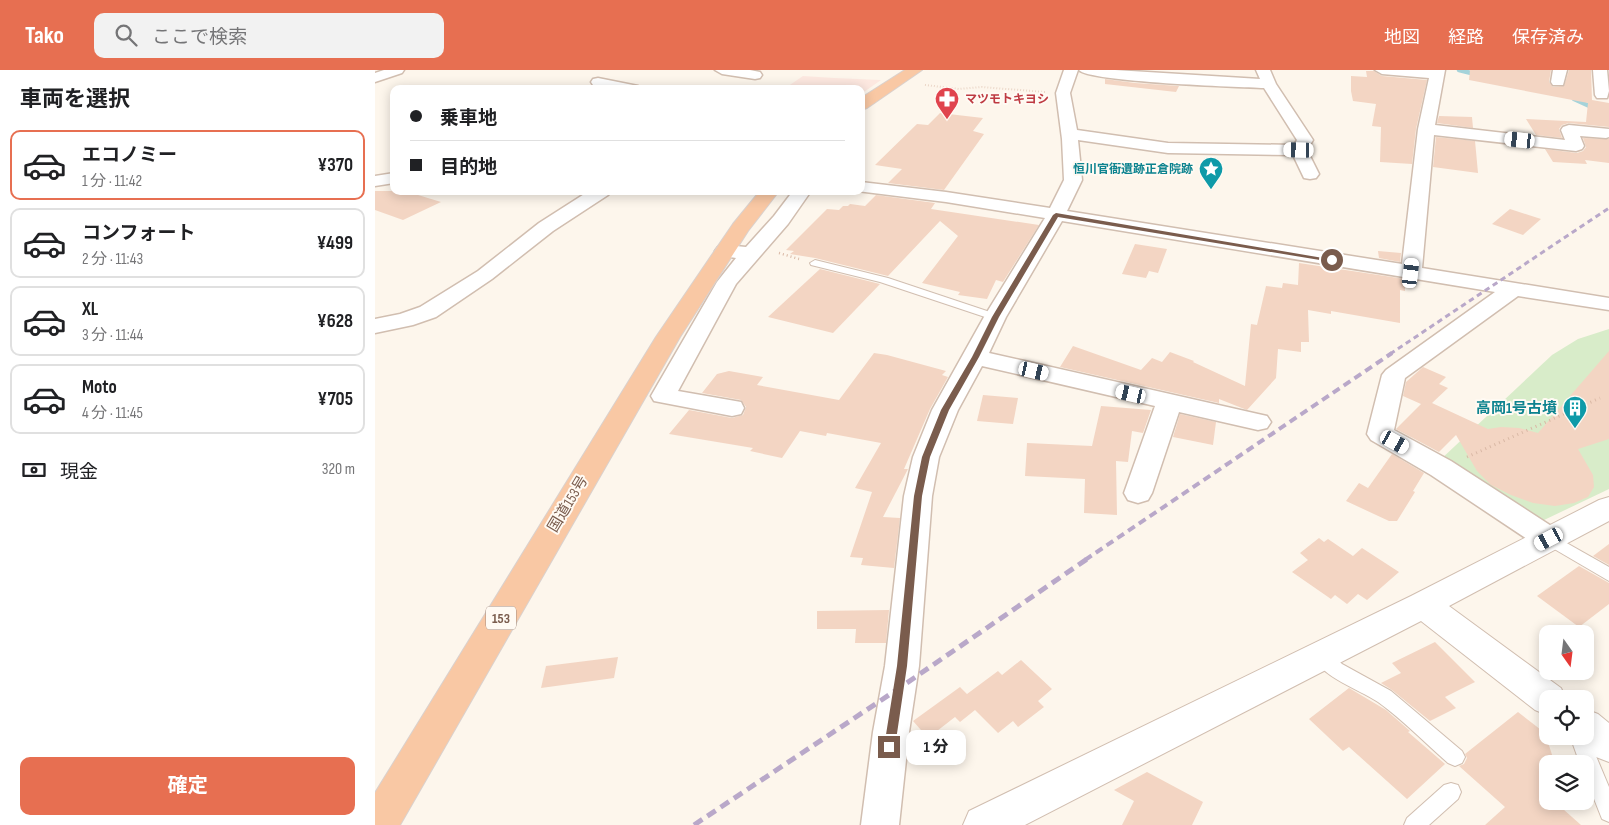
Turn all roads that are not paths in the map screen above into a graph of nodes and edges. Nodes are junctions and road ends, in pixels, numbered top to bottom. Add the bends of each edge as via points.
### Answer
1 (397, 70) edge
2 (722, 70) edge
3 (915, 70) edge
4 (1071, 70) edge
5 (1085, 70) edge
6 (1383, 70) edge
7 (1600, 70) edge
8 (1437, 72) edge
9 (758, 73) edge
10 (1266, 77) edge
11 (376, 79) edge
12 (598, 82) dead end
13 (613, 85) edge
14 (744, 85) edge
15 (1602, 96) dead end
16 (865, 102) edge
17 (1426, 129) junction
18 (1605, 133) dead end
19 (1069, 134) junction
20 (1299, 150) junction
21 (1309, 174) dead end
22 (390, 179) edge
23 (375, 181) edge
24 (865, 188) edge
25 (596, 195) edge
26 (767, 195) edge
27 (799, 195) edge
28 (1056, 215) junction
29 (754, 250) junction
30 (725, 251) junction
31 (815, 263) road end
32 (1411, 273) junction
33 (1513, 289) junction
34 (1606, 300) edge
35 (995, 317) junction
36 (375, 326) edge
37 (975, 357) junction
38 (1169, 402) junction
39 (732, 408) dead end
40 (1258, 422) dead end
41 (1138, 493) dead end
42 (1609, 508) edge
43 (1549, 539) junction
44 (1609, 575) edge
45 (1423, 605) junction
46 (1321, 655) junction
47 (1539, 692) edge
48 (1594, 733) edge
49 (1583, 745) edge
50 (1609, 745) edge
51 (1455, 757) dead end
52 (1451, 792) dead end
53 (1609, 812) edge
54 (378, 825) edge
55 (880, 825) edge
56 (983, 825) edge
57 (1414, 825) edge

1 - 11 street
2 - 9 street
3 - 16 highway
4 - 19 street via 1063,93
5 - 10 street via 1120,75
6 - 8 street
7 - 15 street
8 - 17 street
9 - 14 street
10 - 20 street via 1305,140
12 - 13 street
17 - 18 street via 1576,146 1569,130
17 - 32 street
19 - 20 street via 1168,148
19 - 28 street via 1073,180
20 - 21 street
22 - 23 street
24 - 28 street
25 - 36 street via 428,312
26 - 30 highway, 国道153号 / 153
27 - 29 street
28 - 32 street
28 - 35 street
29 - 30 street
29 - 39 street via 727,282 663,396
30 - 54 highway, 国道153号 / 153 via 668,337
31 - 35 lane via 884,280
32 - 33 street
33 - 34 street
33 - 43 street via 1394,374 1380,434 1441,468
35 - 37 street
37 - 38 street
37 - 55 street via 945,410 924,465 918,496 902,666
38 - 40 street
38 - 41 street
42 - 43 street
43 - 44 lane
43 - 45 street
45 - 46 street
45 - 47 street
46 - 51 lane via 1335,669 1385,697
46 - 56 street
48 - 50 street
49 - 53 lane
52 - 57 lane

